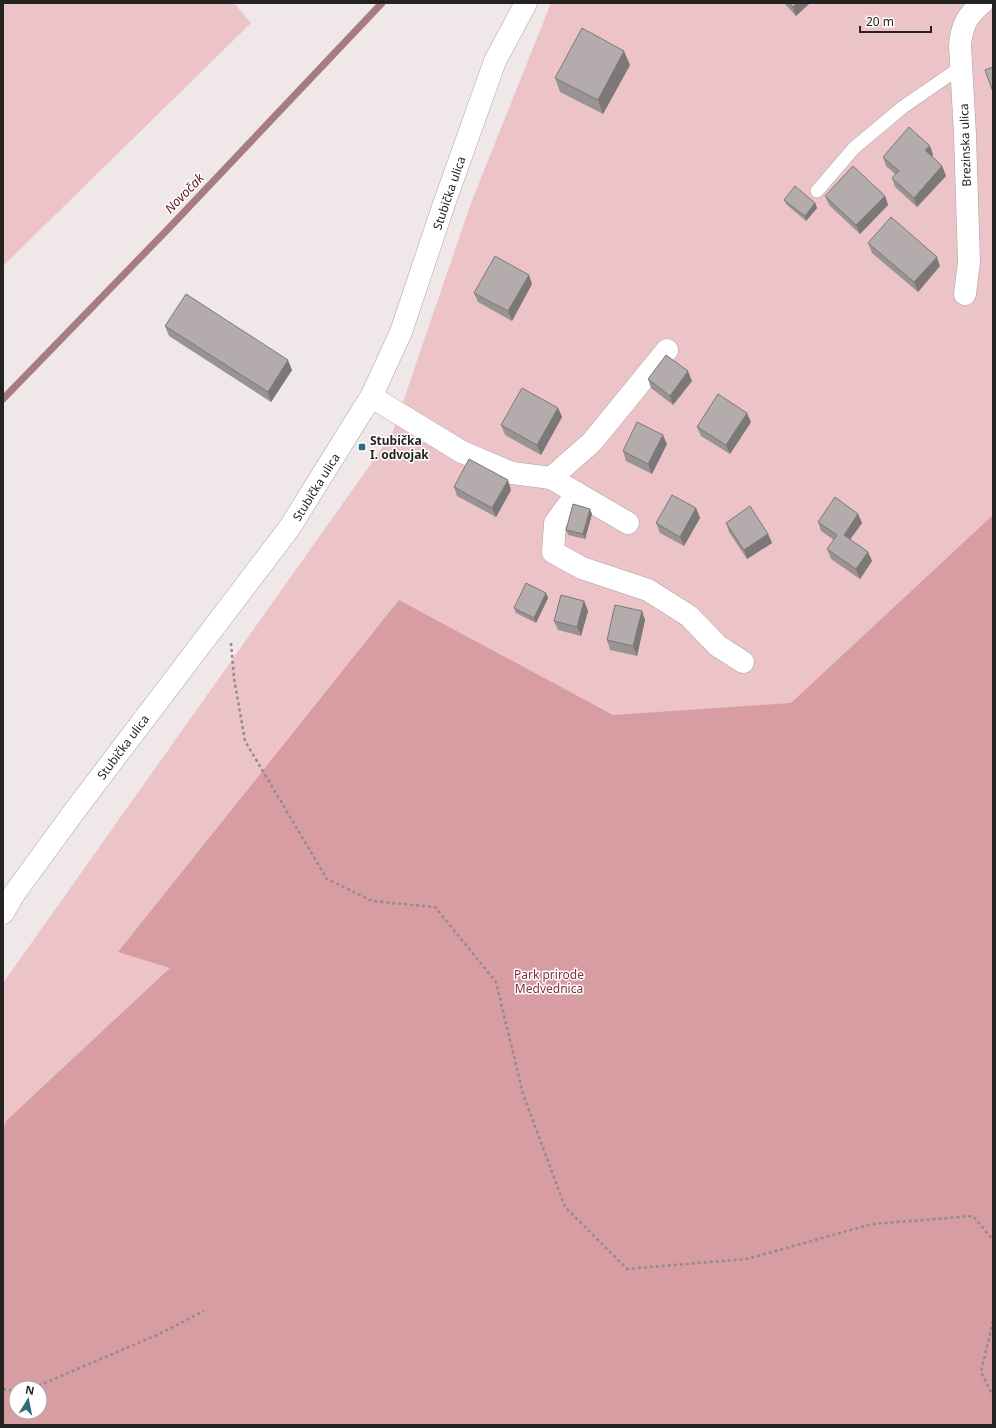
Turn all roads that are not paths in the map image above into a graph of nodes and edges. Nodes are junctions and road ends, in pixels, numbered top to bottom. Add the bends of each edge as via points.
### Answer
1 (526, 3) edge
2 (982, 3) edge
3 (961, 67) junction
4 (817, 191) dead end
5 (965, 294) dead end
6 (667, 350) dead end
7 (372, 395) junction
8 (551, 478) junction
9 (577, 493) junction
10 (628, 523) dead end
11 (743, 662) dead end
12 (3, 913) edge

1 - 7 street, Stubička ulica via 496,61 401,332
2 - 3 street, Brezinska ulica via 966,20 962,32
3 - 4 lane via 903,107 854,148
3 - 5 street, Brezinska ulica via 969,262
6 - 8 street via 592,442
7 - 8 street via 462,452 512,473
7 - 12 street, Stubička ulica via 290,527 73,813
8 - 9 street
9 - 10 street
9 - 11 street via 555,523 553,552 582,568 648,590 689,616 718,646

